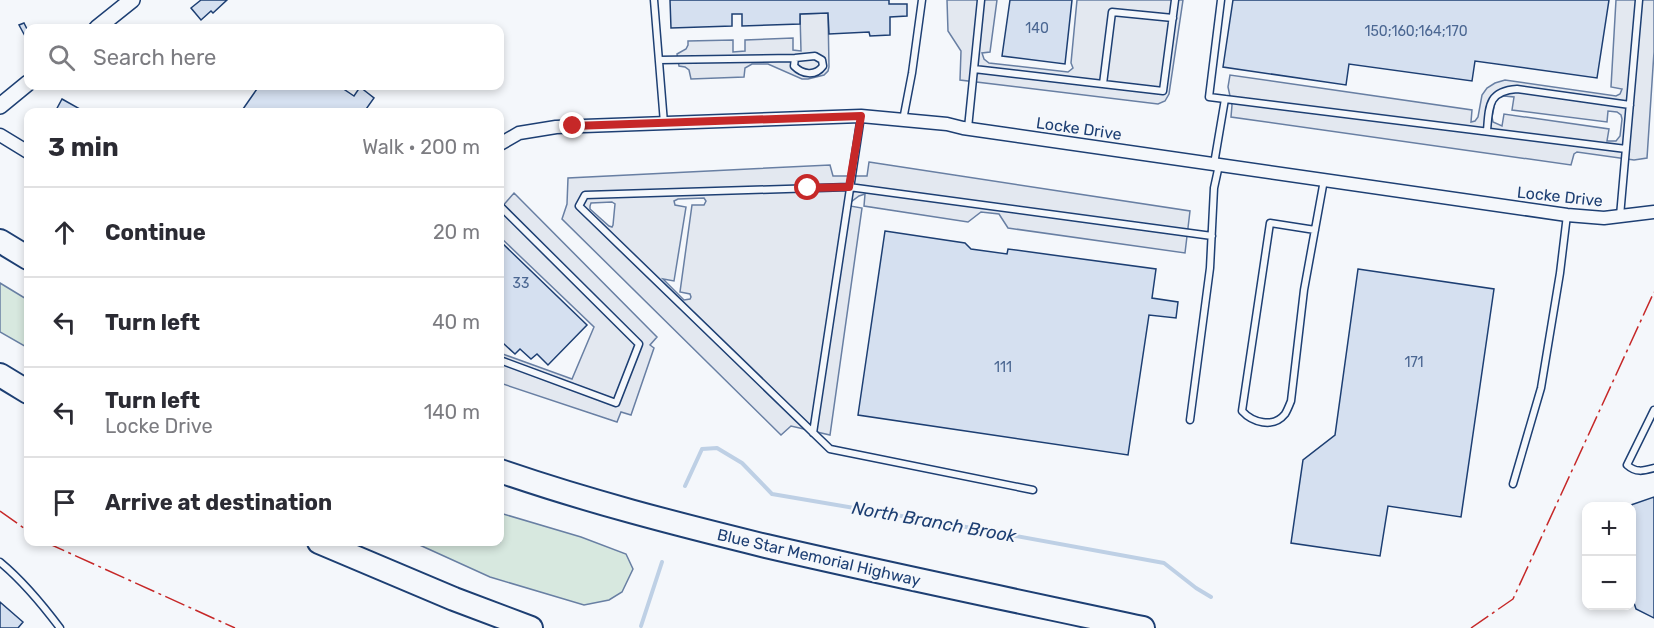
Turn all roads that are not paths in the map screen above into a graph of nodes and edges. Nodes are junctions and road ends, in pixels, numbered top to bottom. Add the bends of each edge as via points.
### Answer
1 (132, 0) edge
2 (654, 0) edge
3 (922, 0) edge
4 (981, 0) edge
5 (1175, 0) edge
6 (1221, 0) edge
7 (1639, 0) edge
8 (1173, 18) junction
9 (102, 24) edge
10 (795, 58) junction
11 (659, 60) junction
12 (974, 69) junction
13 (1103, 84) junction
14 (24, 86) edge
15 (1226, 99) junction
16 (1630, 105) junction
17 (0, 106) edge
18 (861, 116) junction
19 (903, 120) junction
20 (664, 123) junction
21 (968, 129) junction
22 (1487, 131) junction
23 (0, 135) edge
24 (504, 142) edge
25 (1626, 148) junction
26 (24, 150) edge
27 (1217, 165) junction
28 (1324, 180) junction
29 (849, 187) junction
30 (504, 210) edge
31 (1654, 212) edge
32 (1567, 215) junction
33 (1620, 217) junction
34 (1315, 230) junction
35 (1212, 236) junction
36 (0, 241) edge
37 (24, 256) edge
38 (504, 361) edge
39 (0, 375) edge
40 (24, 390) edge
41 (1654, 411) edge
42 (1190, 420) dead end
43 (813, 433) junction
44 (1654, 468) edge
45 (504, 472) edge
46 (1513, 484) dead end
47 (1033, 490) dead end
48 (328, 546) edge
49 (0, 562) edge
50 (60, 628) edge
51 (531, 628) edge
52 (1143, 628) edge

1 - 9 street
2 - 11 lane
3 - 19 lane
4 - 12 lane
5 - 8 lane
6 - 15 lane via 1209,97
7 - 16 lane
8 - 13 lane via 1112,12
8 - 13 lane via 1163,91
10 - 10 lane via 815,56 823,66 809,73 800,72 794,66
10 - 11 lane
11 - 20 lane
12 - 13 lane
12 - 21 lane
14 - 17 street
15 - 22 lane
15 - 27 lane
16 - 22 lane via 1505,90 1491,101
16 - 25 lane
18 - 19 street, Locke Drive
18 - 20 street, Locke Drive
18 - 29 lane
19 - 21 street, Locke Drive
20 - 24 street, Locke Drive via 556,127 519,133
21 - 27 street, Locke Drive
22 - 25 lane
23 - 26 street
25 - 33 lane
27 - 28 street, Locke Drive
27 - 35 lane
28 - 32 street, Locke Drive
28 - 34 lane
29 - 35 lane
29 - 43 lane
29 - 43 lane via 585,195 579,206
30 - 38 lane via 639,344 616,403
31 - 33 street, Locke Drive
32 - 33 street, Locke Drive
32 - 46 lane via 1541,388
34 - 34 lane via 1291,401 1279,419 1258,422 1242,411 1270,223
35 - 42 lane
36 - 37 highway
39 - 40 highway
41 - 44 lane via 1627,465 1640,472
43 - 47 lane via 830,449
45 - 52 highway, Blue Star Memorial Highway via 715,533
48 - 51 highway
49 - 50 lane

